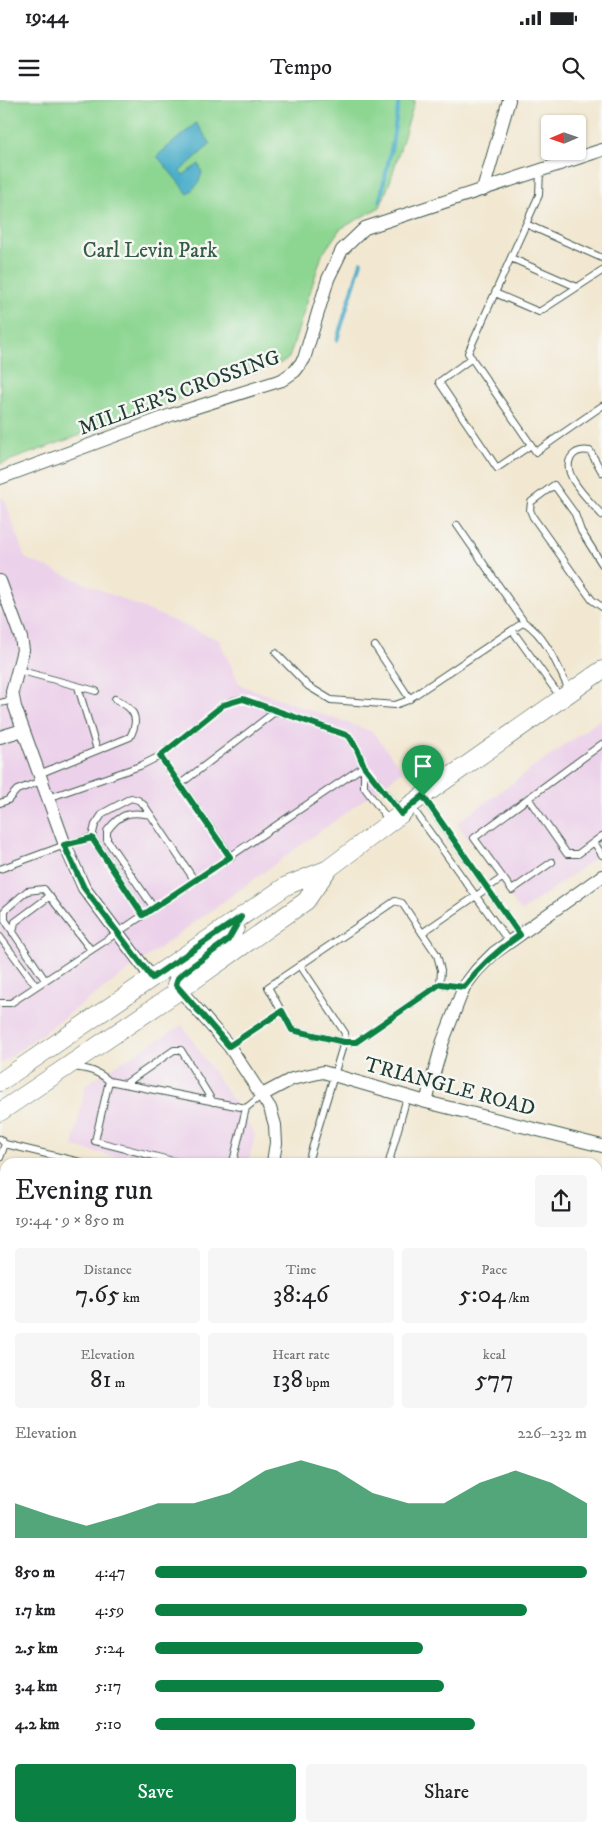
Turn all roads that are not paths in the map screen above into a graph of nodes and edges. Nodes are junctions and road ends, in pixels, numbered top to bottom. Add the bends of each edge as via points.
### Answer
1 (509, 100) edge
2 (602, 150) edge
3 (540, 170) junction
4 (483, 190) junction
5 (526, 224) junction
6 (511, 258) junction
7 (602, 258) edge
8 (602, 271) edge
9 (577, 287) junction
10 (496, 293) junction
11 (472, 358) junction
12 (602, 406) edge
13 (532, 445) junction
14 (602, 472) edge
15 (0, 478) edge
16 (602, 515) edge
17 (457, 525) dead end
18 (602, 564) edge
19 (0, 581) edge
20 (602, 607) edge
21 (524, 622) junction
22 (512, 630) junction
23 (375, 646) dead end
24 (276, 653) dead end
25 (18, 670) junction
26 (602, 670) edge
27 (78, 687) junction
28 (96, 691) dead end
29 (566, 695) junction
30 (115, 699) dead end
31 (410, 699) junction
32 (14, 700) junction
33 (0, 703) edge
34 (276, 711) junction
35 (23, 730) junction
36 (0, 738) edge
37 (602, 744) edge
38 (97, 750) junction
39 (160, 756) junction
40 (364, 766) junction
41 (40, 777) junction
42 (179, 784) junction
43 (48, 798) junction
44 (528, 798) junction
45 (0, 803) edge
46 (406, 809) junction
47 (151, 815) junction
48 (602, 836) edge
49 (92, 838) junction
50 (594, 842) junction
51 (64, 845) junction
52 (602, 855) edge
53 (230, 857) junction
54 (552, 862) dead end
55 (0, 869) edge
56 (328, 869) junction
57 (602, 876) edge
58 (502, 878) junction
59 (195, 881) junction
60 (487, 888) junction
61 (50, 896) junction
62 (476, 896) junction
63 (154, 908) junction
64 (143, 915) junction
65 (241, 917) junction
66 (422, 932) junction
67 (13, 933) junction
68 (117, 934) junction
69 (520, 935) junction
70 (0, 937) edge
71 (509, 942) junction
72 (91, 950) junction
73 (300, 965) junction
74 (152, 978) junction
75 (45, 980) junction
76 (440, 984) junction
77 (36, 986) junction
78 (464, 987) junction
79 (180, 990) junction
80 (0, 1003) edge
81 (282, 1011) junction
82 (344, 1042) junction
83 (229, 1046) junction
84 (68, 1066) junction
85 (334, 1075) junction
86 (109, 1080) junction
87 (0, 1082) edge
88 (125, 1084) junction
89 (262, 1096) junction
90 (408, 1097) junction
91 (213, 1102) junction
92 (426, 1102) junction
93 (246, 1108) junction
94 (0, 1112) edge
95 (2, 1141) edge
96 (602, 1146) edge
97 (0, 1158) edge
98 (65, 1158) edge
99 (161, 1158) edge
100 (234, 1158) edge
101 (274, 1158) edge
102 (309, 1158) edge
103 (390, 1158) edge

1 - 4 street
2 - 3 street, MILLER'S CROSSING
3 - 4 street, MILLER'S CROSSING
3 - 5 lane via 538,194
4 - 15 street, MILLER'S CROSSING via 365,228 342,250 328,279 304,359 296,371 282,380 172,415
5 - 6 lane
5 - 7 lane
6 - 9 lane
6 - 10 lane
8 - 9 lane
9 - 10 lane via 539,312
10 - 11 lane via 468,353
11 - 13 lane
11 - 13 lane via 439,382 498,468
12 - 13 lane via 536,452
14 - 16 lane via 590,451 576,452 571,457 568,468 572,479
17 - 21 lane
18 - 20 lane via 581,531 575,514 554,485 531,502 533,518 592,600
19 - 25 street via 21,638 23,650
21 - 22 lane
21 - 29 lane via 534,628 552,655
22 - 29 lane
22 - 31 lane
23 - 31 lane
24 - 31 lane via 308,686 330,700 395,705
25 - 27 lane
25 - 32 street via 12,692
26 - 29 main road
27 - 28 lane
27 - 38 lane
29 - 46 main road
30 - 38 lane via 127,705 134,714 136,727 130,737
32 - 33 lane
32 - 35 street
34 - 39 lane via 243,699 233,701 223,705
34 - 40 lane via 349,736
34 - 42 lane
35 - 36 street
35 - 41 street
37 - 44 lane
38 - 41 lane
39 - 42 lane
39 - 43 lane
40 - 46 lane
40 - 46 lane via 364,787
40 - 53 lane
41 - 43 street
41 - 45 lane
42 - 53 lane
43 - 51 street
44 - 50 lane via 567,854 578,854
44 - 58 lane via 474,838
46 - 56 main road
46 - 60 lane
46 - 62 lane
47 - 49 lane via 138,800 131,798 102,813
47 - 59 lane
47 - 63 lane via 139,812 120,818 107,831 107,840
48 - 50 lane
49 - 51 lane
49 - 64 lane
50 - 52 lane
51 - 55 lane
51 - 68 street via 84,888
53 - 59 lane
54 - 58 lane via 512,890
56 - 65 main road via 286,886
56 - 79 main road via 306,901
57 - 69 street
58 - 60 lane
59 - 63 lane
60 - 62 lane
60 - 69 lane
61 - 67 lane via 15,922
61 - 67 lane via 44,889 27,891 5,910 5,920
61 - 72 lane
62 - 66 lane
62 - 71 lane
63 - 64 lane
64 - 68 lane
65 - 74 main road
65 - 79 main road via 228,940 178,978 176,985
66 - 73 lane via 402,903 395,901
66 - 76 lane via 437,955
67 - 75 lane
68 - 72 lane
68 - 74 street
69 - 71 street
70 - 77 lane
71 - 78 street via 476,970
72 - 75 lane
73 - 81 lane via 268,987
73 - 82 lane via 345,1033
74 - 87 main road
75 - 77 lane
76 - 78 lane
76 - 82 lane via 356,1042
77 - 80 lane via 11,1002
78 - 92 street via 443,1041
79 - 83 street
79 - 84 main road
81 - 82 lane via 292,1030
81 - 83 lane
82 - 85 lane
83 - 89 street
84 - 86 lane via 92,1070
84 - 94 main road
85 - 89 street, TRIANGLE ROAD via 323,1072 292,1079
85 - 90 street, TRIANGLE ROAD
85 - 102 lane
86 - 88 lane
86 - 99 lane via 95,1141
88 - 91 lane
88 - 91 lane via 174,1050 181,1050
89 - 93 lane
89 - 101 street via 275,1125
90 - 92 street, TRIANGLE ROAD
90 - 103 lane
91 - 93 lane
92 - 96 street, TRIANGLE ROAD
93 - 100 lane
95 - 97 lane
95 - 98 lane

